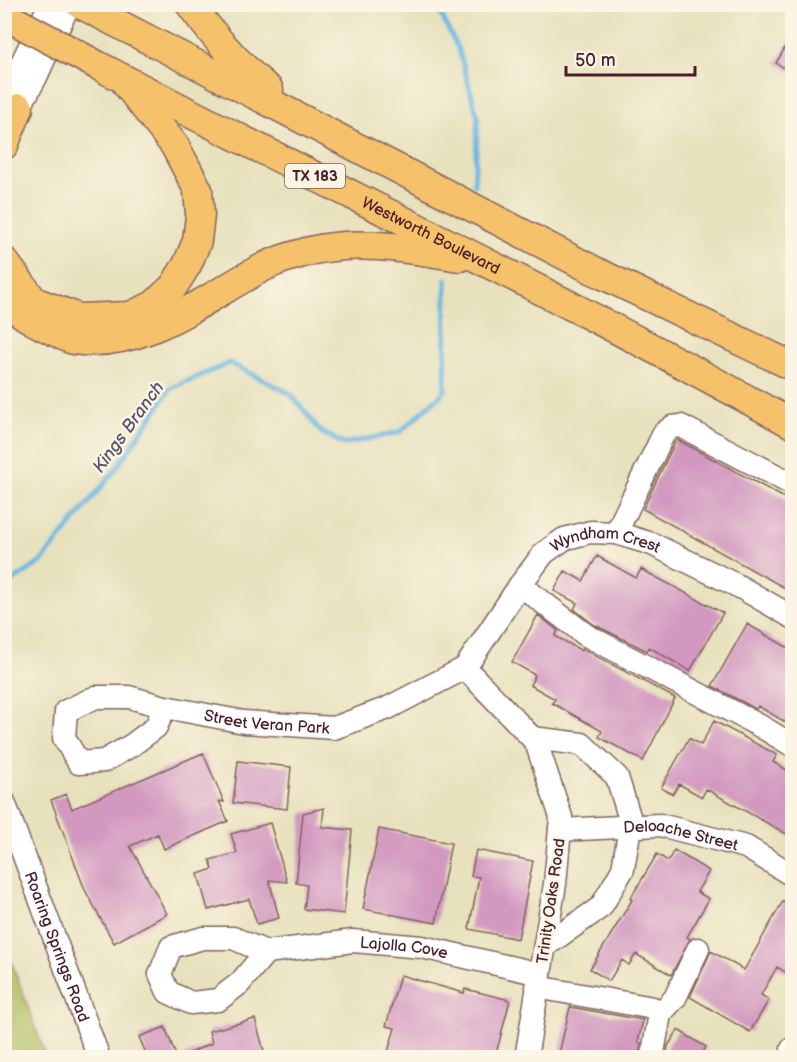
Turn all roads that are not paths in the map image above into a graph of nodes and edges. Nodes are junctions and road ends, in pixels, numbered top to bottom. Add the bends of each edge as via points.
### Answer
1 (50, 4) edge
2 (190, 4) edge
3 (80, 7) edge
4 (4, 15) edge
5 (4, 38) edge
6 (97, 65) junction
7 (122, 78) junction
8 (12, 104) edge
9 (311, 123) junction
10 (4, 145) edge
11 (4, 261) edge
12 (484, 261) junction
13 (595, 271) junction
14 (4, 298) edge
15 (575, 308) junction
16 (792, 366) edge
17 (792, 424) edge
18 (792, 484) edge
19 (616, 533) junction
20 (520, 585) junction
21 (792, 617) edge
22 (465, 668) junction
23 (165, 707) dead end
24 (532, 738) junction
25 (792, 745) edge
26 (4, 801) edge
27 (630, 827) junction
28 (560, 830) junction
29 (792, 875) edge
30 (545, 946) junction
31 (698, 949) dead end
32 (266, 952) dead end
33 (539, 981) junction
34 (660, 1014) junction
35 (99, 1058) edge
36 (526, 1058) edge
37 (652, 1058) edge

1 - 8 street
2 - 9 main road via 248,73
3 - 8 street via 36,77
3 - 9 main road, TX 183
4 - 6 main road, Westworth Boulevard / TX 183, bridge
5 - 6 main road, bridge
6 - 7 main road, Westworth Boulevard / TX 183
7 - 11 main road via 175,146 198,190 197,241 173,287 154,304 130,316 79,318 34,301
7 - 12 main road, Westworth Boulevard / TX 183
8 - 10 main road
9 - 13 main road, TX 183
12 - 14 main road via 390,246 344,245 310,251 268,265 200,305 138,334 106,341 72,340 22,315
12 - 15 main road, Westworth Boulevard / TX 183
13 - 15 main road
13 - 16 main road, TX 183
15 - 17 main road, Westworth Boulevard / TX 183
18 - 19 street via 681,426 672,427 664,433
19 - 20 street, Wyndham Crest via 590,532 564,538 544,553
19 - 21 street, Wyndham Crest via 652,544
20 - 22 street, Wyndham Crest
20 - 25 street via 586,634
22 - 23 street, Street Veran Park via 388,708 334,728 244,722
22 - 24 street, Trinity Oaks Road
24 - 27 street via 582,744 616,777
24 - 28 street, Trinity Oaks Road via 561,817
26 - 35 street, Roaring Springs Road
27 - 28 street, Deloache Street
27 - 29 street, Deloache Street via 660,825 746,847
27 - 30 street via 623,869 601,907
28 - 30 street, Trinity Oaks Road
30 - 33 street, Trinity Oaks Road
31 - 34 street via 675,998
32 - 33 street, Lajolla Cove via 353,941 422,947
33 - 34 street, Lajolla Cove via 652,1008
33 - 36 street, Trinity Oaks Road
34 - 37 street

